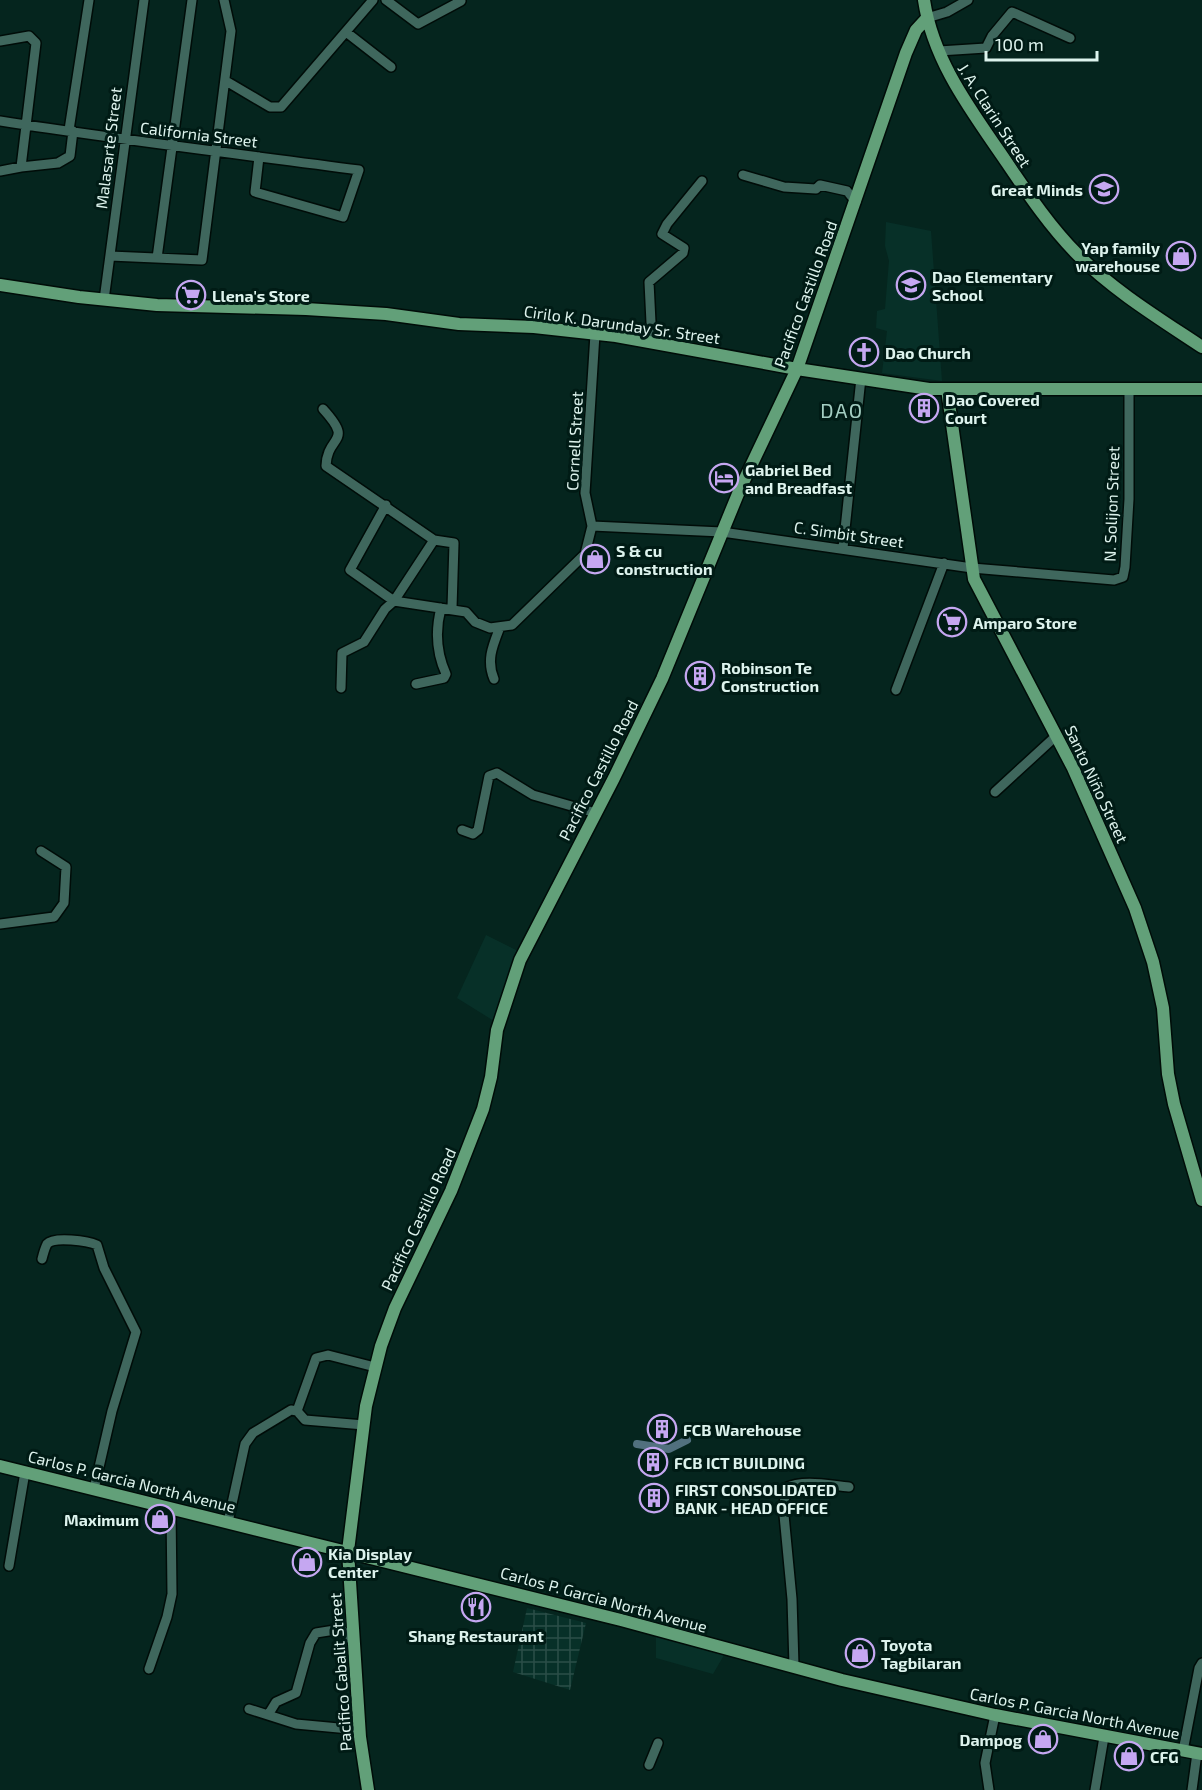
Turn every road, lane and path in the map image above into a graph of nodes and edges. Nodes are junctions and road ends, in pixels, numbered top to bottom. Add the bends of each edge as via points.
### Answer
1 (88, 0) edge
2 (144, 0) edge
3 (192, 0) edge
4 (224, 0) edge
5 (374, 0) edge
6 (386, 0) edge
7 (924, 0) edge
8 (968, 0) edge
9 (461, 1) edge
10 (927, 18) junction
11 (346, 32) junction
12 (1070, 38) dead end
13 (0, 41) edge
14 (939, 51) junction
15 (391, 68) dead end
16 (225, 81) junction
17 (0, 121) edge
18 (24, 125) junction
19 (71, 130) junction
20 (123, 139) junction
21 (171, 147) junction
22 (215, 152) junction
23 (259, 157) junction
24 (21, 167) junction
25 (0, 171) edge
26 (743, 175) dead end
27 (702, 181) dead end
28 (856, 202) junction
29 (110, 256) junction
30 (157, 258) junction
31 (0, 285) edge
32 (104, 300) junction
33 (596, 334) junction
34 (652, 342) junction
35 (1202, 347) edge
36 (797, 369) junction
37 (861, 378) junction
38 (1129, 388) junction
39 (947, 389) junction
40 (1202, 389) edge
41 (323, 409) dead end
42 (386, 505) junction
43 (592, 526) junction
44 (722, 532) junction
45 (434, 540) junction
46 (843, 548) junction
47 (944, 564) junction
48 (972, 568) junction
49 (394, 601) junction
50 (441, 608) junction
51 (452, 608) junction
52 (500, 627) junction
53 (494, 679) dead end
54 (416, 684) dead end
55 (341, 688) dead end
56 (896, 690) dead end
57 (1056, 736) junction
58 (995, 792) dead end
59 (596, 813) junction
60 (462, 830) dead end
61 (41, 852) dead end
62 (0, 924) edge
63 (1202, 1200) edge
64 (42, 1259) dead end
65 (375, 1367) junction
66 (297, 1411) junction
67 (364, 1425) junction
68 (0, 1466) edge
69 (25, 1472) junction
70 (849, 1486) dead end
71 (94, 1489) junction
72 (171, 1508) junction
73 (228, 1522) junction
74 (348, 1551) junction
75 (9, 1566) dead end
76 (353, 1642) junction
77 (1202, 1663) edge
78 (794, 1666) junction
79 (149, 1669) dead end
80 (249, 1708) dead end
81 (268, 1715) junction
82 (995, 1715) junction
83 (360, 1730) junction
84 (1104, 1737) junction
85 (658, 1743) dead end
86 (1183, 1751) junction
87 (1199, 1753) edge
88 (649, 1765) dead end
89 (368, 1790) edge
90 (989, 1790) edge
91 (1095, 1790) edge
92 (1192, 1790) edge

1 - 19 street
2 - 20 street, Malasarte Street
3 - 21 street
4 - 16 street via 231,31
5 - 11 street
6 - 9 street via 418,24
7 - 10 main road, J. A. Clarin Street
8 - 10 street
10 - 14 main road, J. A. Clarin Street
10 - 28 main road, Pacifico Castillo Road via 916,30 906,53
11 - 15 street
11 - 16 street via 282,107 270,107
12 - 14 street via 1012,12 986,48
13 - 18 street via 29,36 36,43
14 - 35 main road, J. A. Clarin Street via 945,69 974,115 1024,188 1078,255 1132,300
16 - 22 street
17 - 18 street, California Street
18 - 19 street, California Street
18 - 24 street
19 - 20 street, California Street
19 - 24 street via 70,156 58,163
20 - 21 street, California Street
20 - 29 street, Malasarte Street
21 - 22 street, California Street
21 - 30 street
22 - 23 street, California Street
22 - 30 street via 201,260
23 - 23 street, California Street via 359,170 343,217 255,192
24 - 25 street
26 - 28 street via 784,187 816,189 820,185 847,191
27 - 34 street via 662,234 684,248 649,282
28 - 36 main road, Pacifico Castillo Road
29 - 30 street
29 - 32 street, Malasarte Street
31 - 32 main road, Cirilo K. Darunday Sr. Street
32 - 33 main road, Cirilo K. Darunday Sr. Street via 386,314 459,324
33 - 34 main road, Cirilo K. Darunday Sr. Street
33 - 43 street, Cornell Street via 585,493
34 - 36 main road, Cirilo K. Darunday Sr. Street
36 - 37 main road, Cirilo K. Darunday Sr. Street
36 - 44 main road, Pacifico Castillo Road
37 - 39 main road, Cirilo K. Darunday Sr. Street
37 - 46 street
38 - 39 main road, Cirilo K. Darunday Sr. Street
38 - 40 main road, Cirilo K. Darunday Sr. Street
38 - 48 street, N. Solijon Street via 1129,499 1123,577 1114,580
39 - 48 main road, Santo Niño Street
41 - 42 street via 339,427 326,466
42 - 45 street
42 - 49 street via 350,570
43 - 44 street
43 - 52 street via 585,554 512,625
44 - 46 street, C. Simbit Street
44 - 59 main road, Pacifico Castillo Road via 679,641
45 - 49 street
45 - 51 street via 454,543
46 - 47 street, C. Simbit Street
47 - 48 street, C. Simbit Street
47 - 56 street
48 - 57 main road, Santo Niño Street via 984,601
49 - 50 street
49 - 55 street via 364,642 342,652
50 - 51 street
50 - 54 street via 437,654 446,674 444,678
51 - 52 street via 490,628
52 - 53 street via 491,648 489,668
57 - 58 street
57 - 63 main road, Santo Niño Street via 1123,880 1153,962 1163,1008 1174,1104
59 - 60 street via 533,795 497,773 489,776 478,830 473,834
59 - 65 main road, Pacifico Castillo Road via 516,969 497,1030 483,1109 451,1191 395,1308
61 - 62 street via 66,867 64,903 54,917
64 - 71 street via 52,1241 97,1245 104,1268 136,1332
65 - 66 street via 328,1355 316,1358
65 - 67 main road, Pacifico Castillo Road
66 - 67 street via 305,1420
66 - 73 street via 291,1410 253,1433 245,1444
67 - 74 main road, Pacifico Castillo Road
68 - 69 main road, Carlos P. Garcia North Avenue
69 - 71 main road, Carlos P. Garcia North Avenue
69 - 75 street
70 - 78 street via 793,1484 785,1488
71 - 72 main road, Carlos P. Garcia North Avenue
72 - 73 main road, Carlos P. Garcia North Avenue
72 - 79 street via 172,1594
73 - 74 main road, Carlos P. Garcia North Avenue
74 - 76 main road, Pacifico Cabalit Street
74 - 78 main road, Carlos P. Garcia North Avenue
76 - 81 street via 341,1629 316,1633 296,1693 276,1702
76 - 83 main road, Pacifico Cabalit Street
77 - 86 street
78 - 82 main road, Carlos P. Garcia North Avenue
80 - 81 street
81 - 83 street via 296,1724
82 - 84 main road, Carlos P. Garcia North Avenue
82 - 90 street via 986,1763
83 - 89 main road, Pacifico Cabalit Street
84 - 86 main road, Carlos P. Garcia North Avenue
84 - 91 street
85 - 88 street
86 - 87 main road, Carlos P. Garcia North Avenue
87 - 92 street

